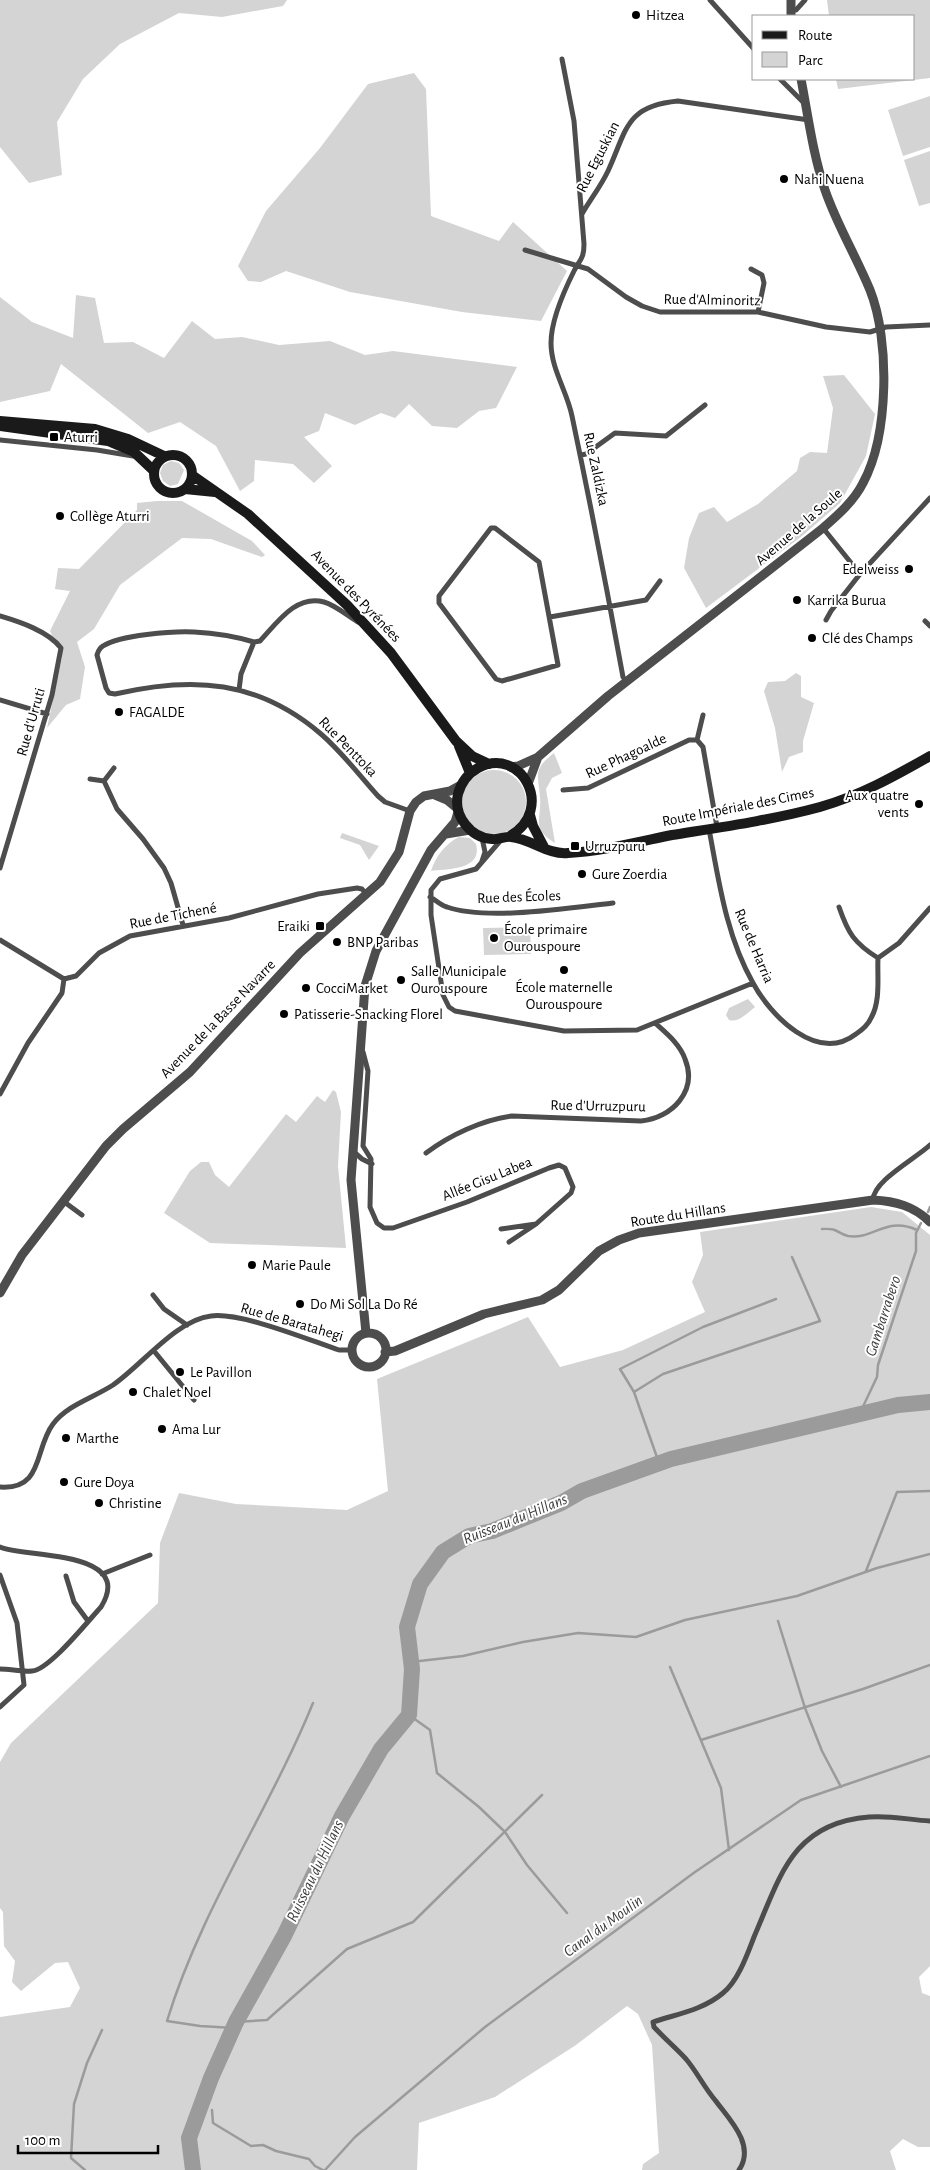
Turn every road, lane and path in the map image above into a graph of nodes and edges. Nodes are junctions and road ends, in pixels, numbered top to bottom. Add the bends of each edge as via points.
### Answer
1 (710, 0) edge
2 (791, 0) edge
3 (805, 0) edge
4 (791, 13) edge
5 (752, 47) edge
6 (562, 59) dead end
7 (781, 80) edge
8 (801, 80) edge
9 (806, 104) junction
10 (809, 120) junction
11 (581, 214) junction
12 (525, 250) dead end
13 (577, 266) junction
14 (751, 269) dead end
15 (758, 312) junction
16 (930, 324) edge
17 (881, 330) junction
18 (705, 405) dead end
19 (0, 421) edge
20 (0, 426) edge
21 (0, 440) edge
22 (164, 456) junction
23 (581, 456) junction
24 (140, 458) junction
25 (154, 470) junction
26 (192, 475) junction
27 (185, 489) junction
28 (215, 492) junction
29 (930, 498) edge
30 (823, 528) junction
31 (860, 574) junction
32 (660, 581) dead end
33 (610, 607) junction
34 (0, 616) edge
35 (550, 617) junction
36 (826, 620) dead end
37 (925, 621) dead end
38 (930, 626) edge
39 (373, 631) junction
40 (254, 642) junction
41 (627, 682) junction
42 (239, 690) junction
43 (0, 700) edge
44 (47, 714) junction
45 (703, 715) dead end
46 (697, 740) junction
47 (456, 741) junction
48 (930, 756) edge
49 (538, 757) junction
50 (489, 764) junction
51 (510, 767) junction
52 (114, 768) dead end
53 (470, 773) junction
54 (92, 780) dead end
55 (104, 781) junction
56 (528, 784) junction
57 (461, 785) junction
58 (564, 790) dead end
59 (435, 795) junction
60 (458, 810) junction
61 (410, 811) junction
62 (530, 815) junction
63 (713, 828) junction
64 (470, 830) junction
65 (446, 834) junction
66 (482, 837) junction
67 (506, 838) junction
68 (544, 847) junction
69 (481, 864) junction
70 (0, 868) edge
71 (368, 895) junction
72 (430, 897) junction
73 (613, 903) dead end
74 (839, 907) dead end
75 (930, 908) edge
76 (183, 925) junction
77 (0, 940) edge
78 (878, 958) junction
79 (66, 978) junction
80 (753, 983) junction
81 (655, 1023) junction
82 (361, 1044) junction
83 (0, 1094) edge
84 (930, 1145) edge
85 (352, 1150) junction
86 (426, 1153) dead end
87 (372, 1164) junction
88 (873, 1200) junction
89 (63, 1201) junction
90 (82, 1215) dead end
91 (926, 1219) edge
92 (536, 1224) junction
93 (501, 1229) dead end
94 (509, 1242) dead end
95 (0, 1294) edge
96 (153, 1296) dead end
97 (187, 1325) junction
98 (366, 1333) junction
99 (352, 1350) junction
100 (154, 1351) junction
101 (390, 1352) junction
102 (194, 1400) dead end
103 (0, 1487) edge
104 (0, 1547) edge
105 (150, 1555) dead end
106 (102, 1574) junction
107 (0, 1576) edge
108 (66, 1576) dead end
109 (88, 1621) junction
110 (0, 1669) edge
111 (23, 1670) junction
112 (0, 1707) edge
113 (930, 1821) edge
114 (739, 2170) edge

1 - 5 street
2 - 4 street
3 - 4 street
6 - 11 street via 574,121
7 - 9 street
8 - 9 street, Avenue de la Soule
9 - 10 street, Avenue de la Soule
10 - 11 street, Rue Eguskian via 678,101 646,108 624,131 607,173
10 - 17 street, Avenue de la Soule via 824,187 870,291
11 - 13 street, Rue Eguskian via 584,258
12 - 13 street, Rue d'Alminoritz
13 - 15 street, Rue d'Alminoritz via 588,269 642,306 660,312
13 - 23 street, Rue Zaldizka via 555,320 551,341 555,367 569,398
14 - 15 street via 762,275 764,283
15 - 17 street, Rue d'Alminoritz via 826,327
16 - 17 street, Rue d'Alminoritz
17 - 30 street, Avenue de la Soule via 881,422 872,465 853,498
18 - 23 street via 666,436 615,432
19 - 22 main road via 95,430 128,439
20 - 24 main road via 108,441 121,445
21 - 24 street
22 - 25 main road
22 - 26 main road via 183,457 190,465
23 - 33 street, Rue Zaldizka
24 - 25 main road
25 - 27 main road via 154,479 161,490 173,494
26 - 27 main road
26 - 28 main road, Avenue des Pyrénées
27 - 28 main road, Avenue des Pyrénées
28 - 39 main road, Avenue des Pyrénées via 256,520
29 - 31 street
30 - 31 street
30 - 41 street, Avenue de la Soule
31 - 36 street
32 - 33 street via 646,600
33 - 35 street
33 - 41 street, Rue Zaldizka via 623,677
34 - 44 street, Rue d'Urruti via 38,631 61,648
35 - 35 street via 539,562 495,528 491,528 439,596 439,603 490,672 502,681 558,665
37 - 38 street
39 - 40 street via 326,602 311,602 294,606 260,640
39 - 47 main road, Avenue des Pyrénées via 418,686
40 - 42 street via 241,674
40 - 42 street, Rue Penttoka via 212,634 162,633 125,639 102,646 98,651 109,693 174,683
41 - 49 street, Avenue de la Soule
42 - 61 street, Rue Penttoka via 303,719 342,754 384,802
43 - 44 street
44 - 70 street, Rue d'Urruti
45 - 46 street
46 - 58 street, Rue Phagoalde via 689,740 588,788
46 - 63 street via 703,748
47 - 50 main road, Avenue des Pyrénées via 472,756
47 - 53 main road, Avenue des Pyrénées
48 - 63 main road, Route Impériale des Cimes via 880,783 828,804
49 - 51 street, Avenue de la Soule
49 - 56 street, Avenue de la Soule
50 - 51 main road
50 - 53 main road
51 - 56 main road
52 - 55 street
53 - 57 main road
54 - 55 street
55 - 76 street via 117,809 164,868
56 - 62 main road via 532,794
57 - 59 street via 450,792
57 - 60 main road via 457,797
59 - 60 street
59 - 61 street via 424,796
60 - 64 main road
60 - 65 street via 455,822
61 - 71 street, Avenue de la Basse Navarre via 399,852
62 - 67 main road via 522,828
62 - 68 main road
63 - 68 main road, Route Impériale des Cimes via 570,853 558,854
63 - 80 street, Rue de Harria via 722,902
64 - 65 street
64 - 66 main road
65 - 82 street via 431,850 376,951 365,986
66 - 67 main road
66 - 69 street via 485,852
67 - 68 main road, Route Impériale des Cimes
67 - 69 street
69 - 72 street via 469,872 440,879 431,890
71 - 76 street, Rue de Tichené via 362,889 318,894 229,918
71 - 89 street, Avenue de la Basse Navarre via 300,954 190,1072 123,1129
72 - 73 street, Rue des Écoles via 447,907 467,912 511,912
72 - 81 street via 443,995 455,1011 582,1032 637,1030
74 - 78 street via 847,931
75 - 78 street via 899,943
76 - 79 street, Rue de Tichené via 121,939 99,953 76,976
77 - 79 street
78 - 80 street, Rue de Harria via 877,997 872,1018 853,1036 837,1042 805,1038 786,1024
79 - 83 street via 62,993 28,1043
80 - 81 street
81 - 86 street, Rue d'Urruzpuru via 680,1048 688,1068 682,1097 665,1115 654,1120 499,1118 446,1139
82 - 85 street
82 - 87 street, Allée Gisu Labea via 368,1071 364,1146
84 - 88 street via 881,1181
85 - 87 street
85 - 98 street via 351,1199
87 - 92 street, Allée Gisu Labea via 372,1215 384,1228 393,1228 467,1202 559,1165 565,1168 573,1187
88 - 91 street, Route du Hillans via 897,1202
88 - 101 street, Route du Hillans via 639,1233 599,1252 559,1290 542,1300 469,1319
89 - 90 street
89 - 95 street, Avenue de la Basse Navarre via 22,1255
92 - 93 street
92 - 94 street, Allée Gisu Labea
96 - 97 street via 164,1309
97 - 99 street, Rue de Baratahegi via 211,1316 230,1316 339,1350
97 - 100 street, Rue de Baratahegi
98 - 99 street via 353,1342
98 - 101 street via 378,1336
99 - 101 street via 357,1362 368,1367 380,1363
100 - 102 street
100 - 103 street, Rue de Baratahegi via 113,1385 60,1417 46,1437 32,1474 16,1486
104 - 106 street via 20,1553 84,1561
105 - 106 street
106 - 109 street via 107,1585 105,1600
107 - 111 street via 17,1623
108 - 109 street via 74,1602
109 - 111 street via 41,1668
110 - 111 street
111 - 112 street via 24,1685
113 - 114 street via 885,1817 853,1819 832,1826 801,1844 787,1862 743,1964 725,1992 708,2004 653,2022 687,2060 735,2124 745,2148 743,2165

